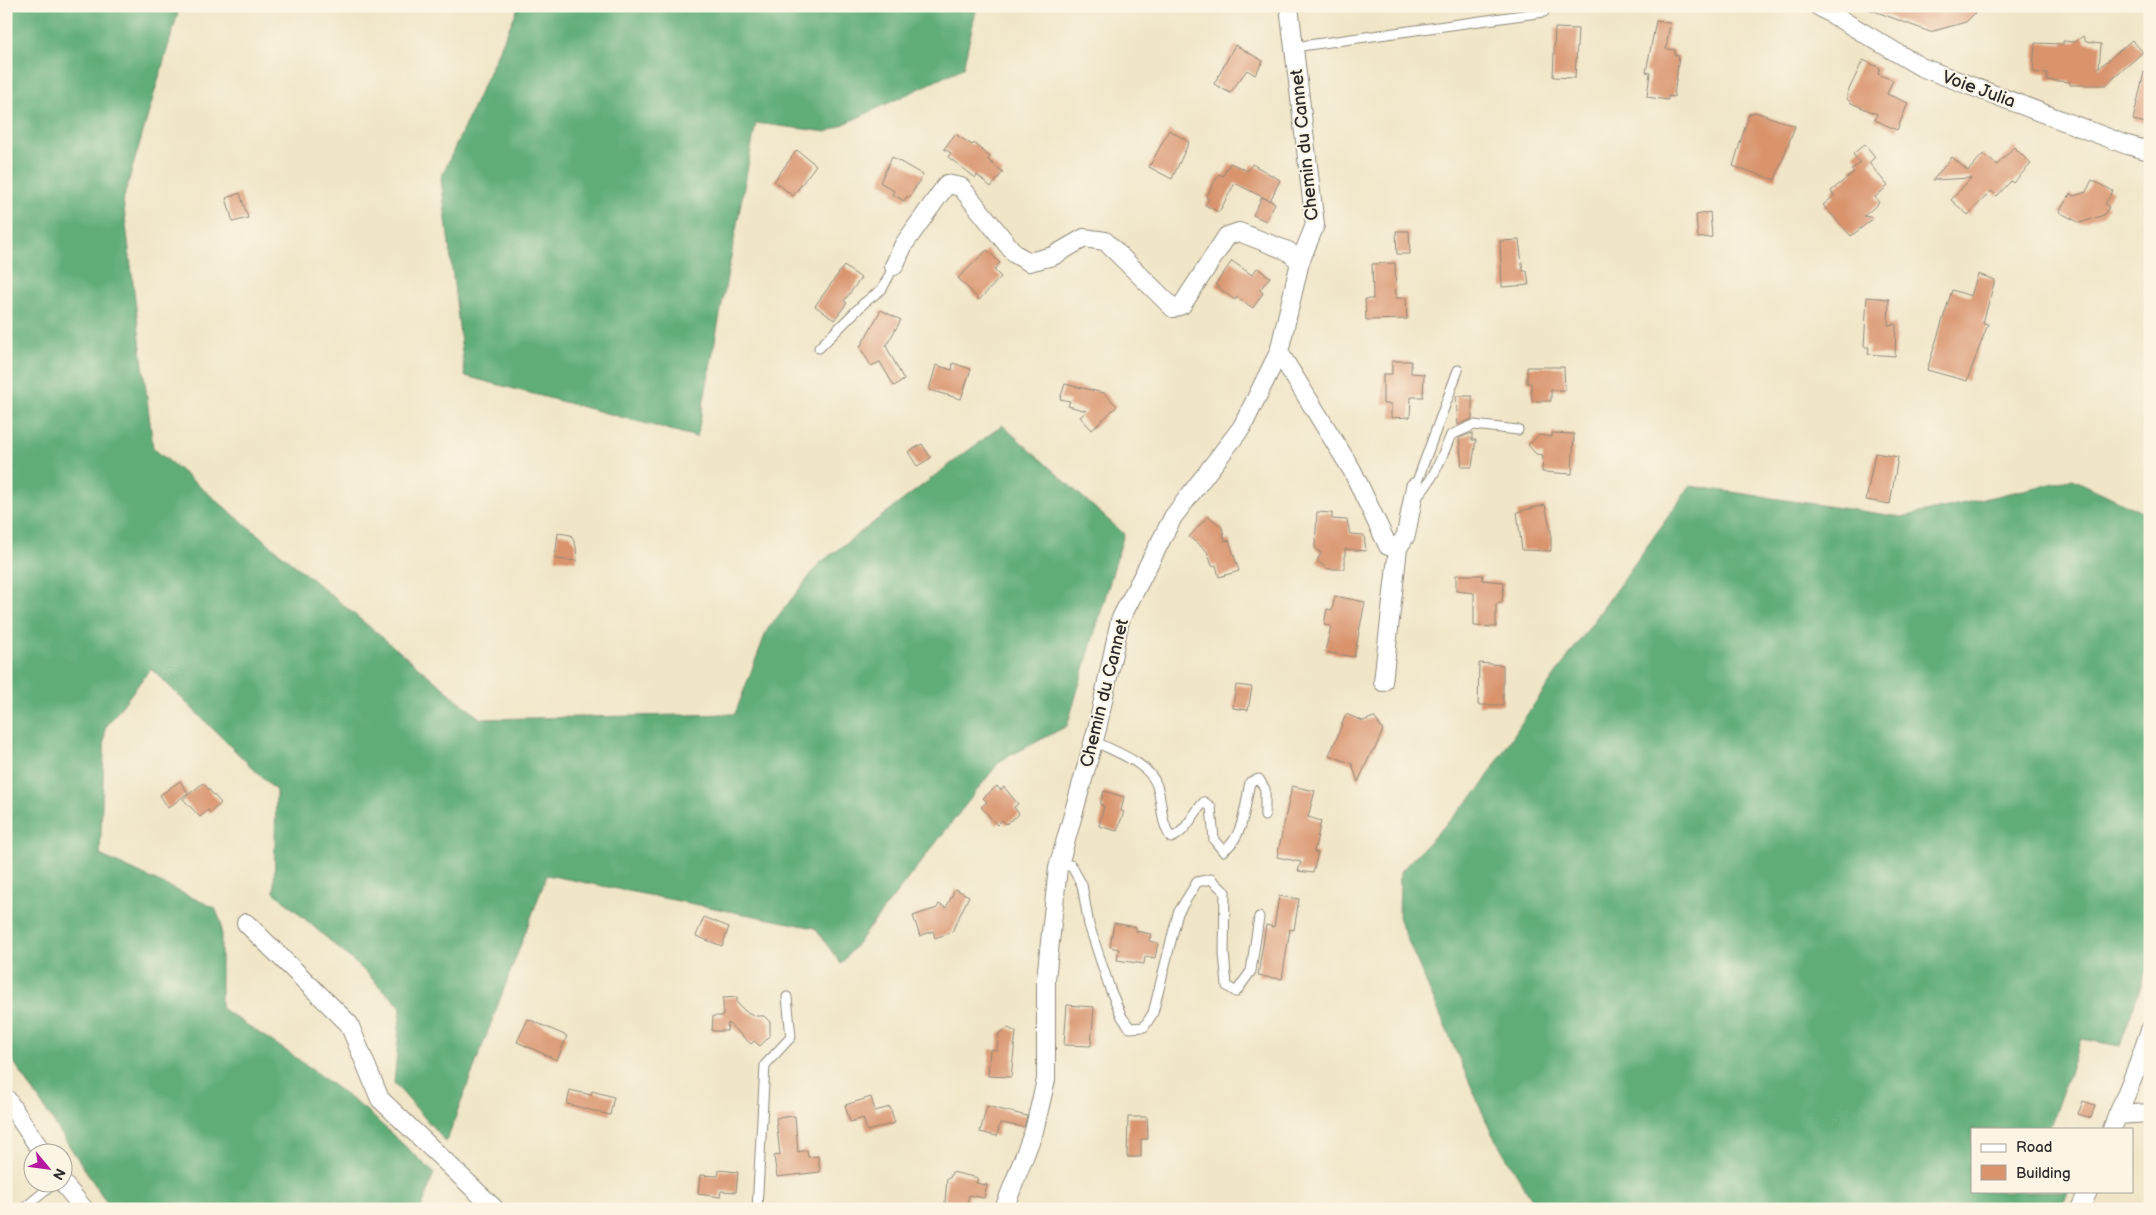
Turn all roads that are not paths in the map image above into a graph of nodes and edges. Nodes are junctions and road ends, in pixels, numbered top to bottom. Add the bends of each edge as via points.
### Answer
1 (1289, 6) edge
2 (1818, 6) edge
3 (1544, 12) dead end
4 (1294, 47) junction
5 (2150, 151) edge
6 (1300, 262) junction
7 (894, 266) joint
8 (819, 348) dead end
9 (1279, 352) junction
10 (1458, 370) dead end
11 (1518, 430) dead end
12 (1414, 494) junction
13 (1398, 548) junction
14 (1383, 682) dead end
15 (1094, 741) junction
16 (1265, 816) dead end
17 (1058, 868) junction
18 (1259, 917) dead end
19 (246, 923) dead end
20 (787, 997) dead end
21 (2150, 1030) edge
22 (7, 1102) edge
23 (2150, 1113) edge
24 (2114, 1122) edge
25 (35, 1142) edge
26 (44, 1192) edge
27 (70, 1192) edge
28 (2088, 1192) edge
29 (23, 1209) edge
30 (84, 1209) edge
31 (495, 1209) edge
32 (757, 1209) edge
33 (1004, 1209) edge
34 (2080, 1209) edge

1 - 4 street, Chemin du Cannet
2 - 5 street, Voie Julia via 1921,68
3 - 4 lane
4 - 6 street, Chemin du Cannet via 1315,225
6 - 7 street via 1288,251 1239,232 1227,236 1182,305 1173,308 1106,241 1084,238 1053,256 1030,262 1015,254 961,187 947,184 904,244
6 - 9 street, Chemin du Cannet
7 - 8 lane via 882,289
9 - 13 street via 1352,470 1388,546
9 - 15 street, Chemin du Cannet via 1242,427 1173,517 1120,620
10 - 12 lane
11 - 12 lane via 1474,425 1451,435 1427,487
12 - 13 street via 1406,535
13 - 14 street
15 - 16 lane via 1135,761 1152,776 1157,785 1165,829 1172,838 1179,836 1204,802 1211,807 1214,840 1223,851 1232,845 1240,829 1250,782 1259,779 1265,789
15 - 17 street, Chemin du Cannet
17 - 18 lane via 1071,865 1082,886 1089,925 1110,989 1130,1028 1144,1028 1153,1013 1178,913 1197,882 1211,879 1225,892 1227,986 1236,992 1251,971
17 - 33 street, Chemin du Cannet via 1046,979 1046,1080 1034,1131
19 - 31 street via 349,1024 380,1099
20 - 32 lane via 791,1037 765,1065
21 - 24 street
22 - 25 street
23 - 24 street
26 - 29 lane
27 - 30 street
28 - 34 street

